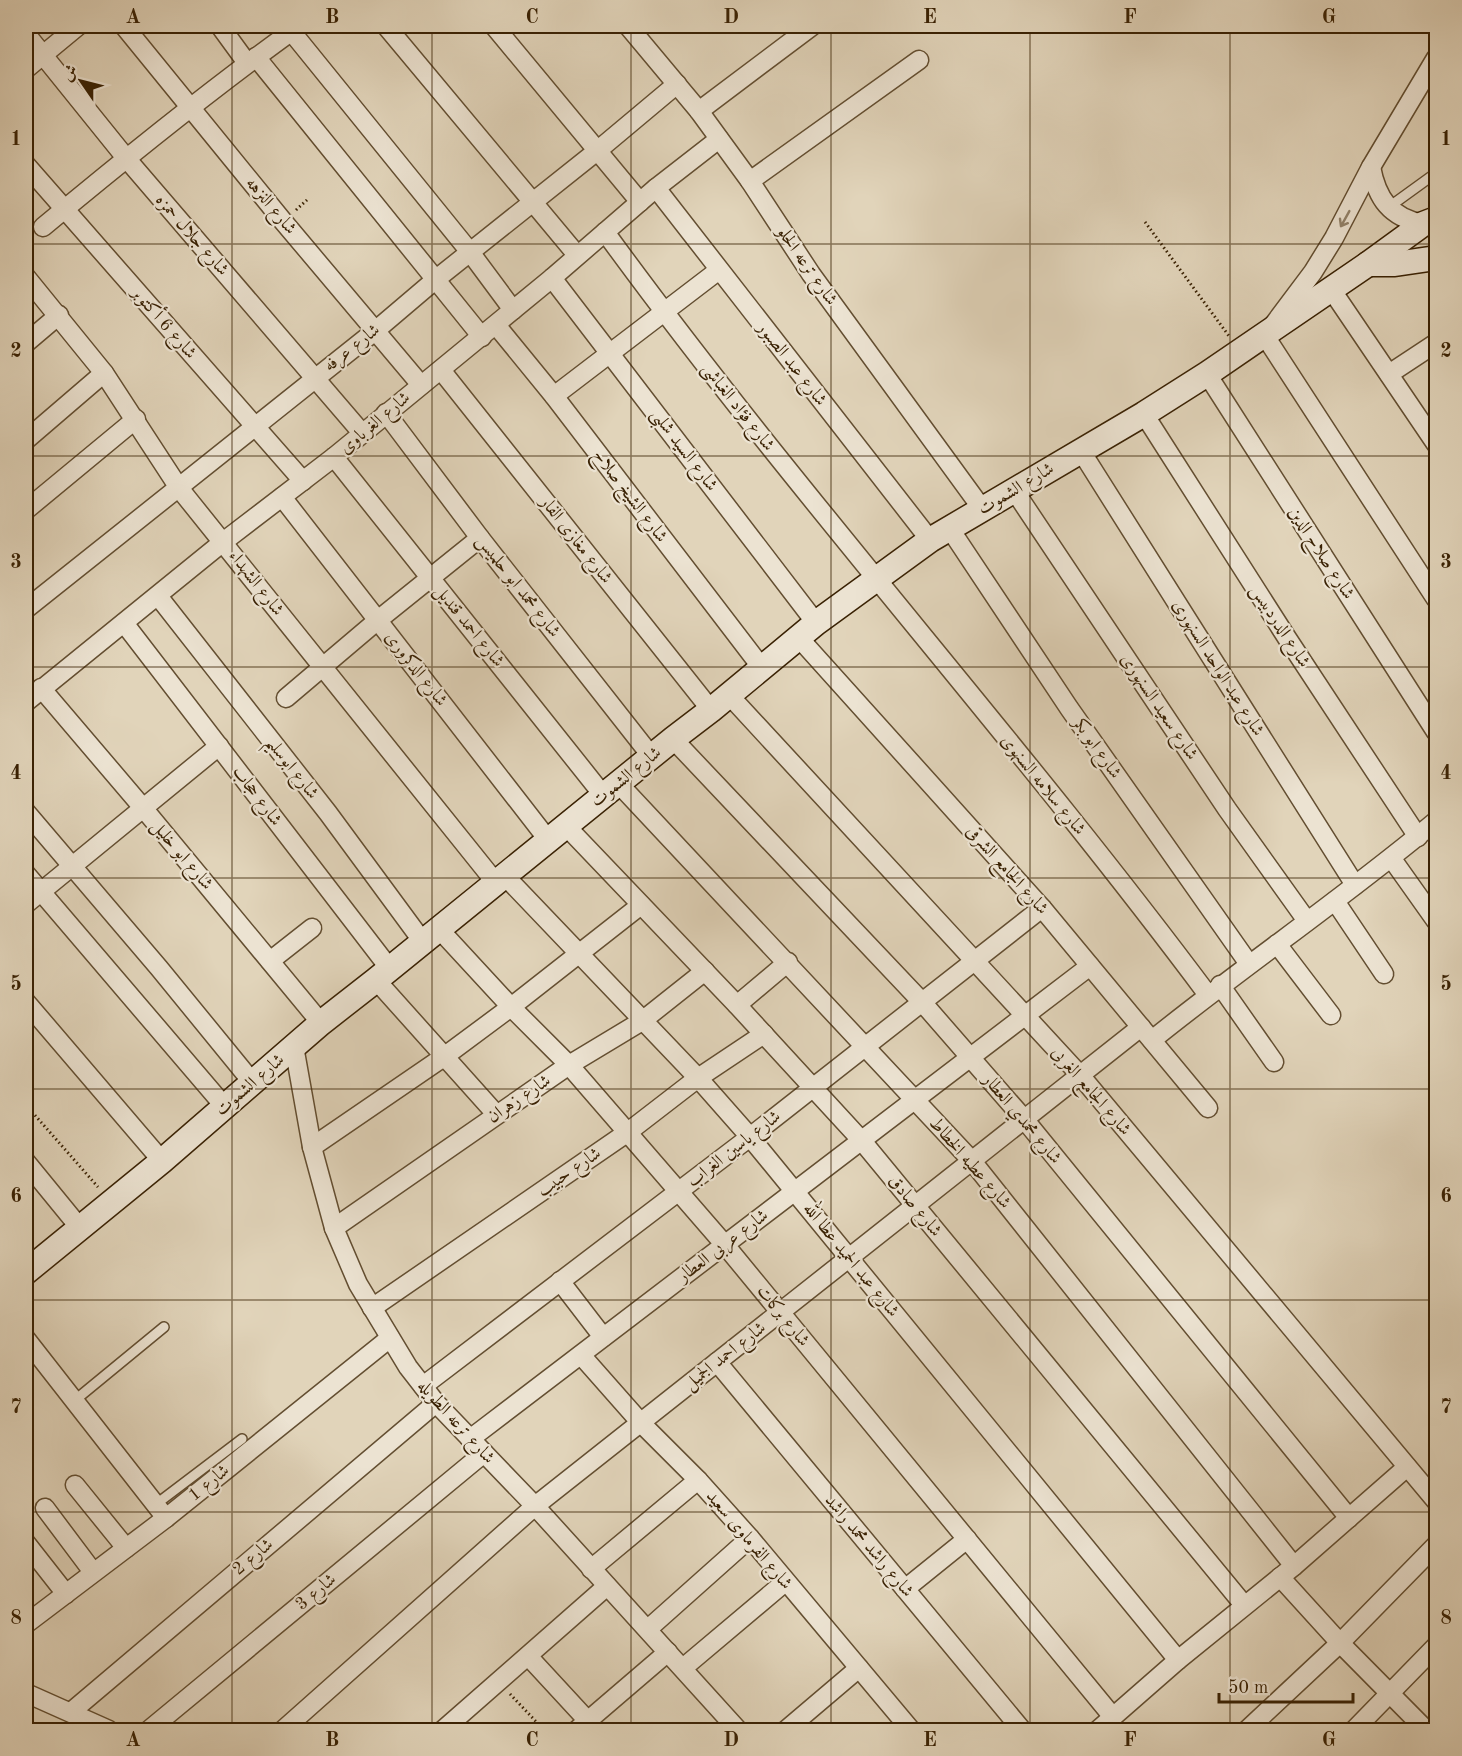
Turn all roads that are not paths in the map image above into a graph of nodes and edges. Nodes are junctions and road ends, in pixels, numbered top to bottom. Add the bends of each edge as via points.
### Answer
1 (78, 26) edge
2 (124, 26) edge
3 (219, 26) edge
4 (386, 26) edge
5 (494, 26) edge
6 (812, 26) edge
7 (296, 27) edge
8 (638, 29) edge
9 (26, 34) edge
10 (43, 55) junction
11 (1437, 58) edge
12 (251, 60) junction
13 (919, 60) dead end
14 (26, 69) edge
15 (677, 84) junction
16 (190, 109) junction
17 (699, 111) junction
18 (719, 139) junction
19 (597, 151) junction
20 (126, 158) junction
21 (26, 165) edge
22 (1371, 166) junction
23 (1437, 173) edge
24 (750, 181) junction
25 (656, 188) junction
26 (534, 201) junction
27 (640, 202) junction
28 (1389, 207) junction
29 (64, 209) junction
30 (1430, 222) edge
31 (43, 227) dead end
32 (605, 232) junction
33 (470, 252) junction
34 (577, 255) junction
35 (1437, 258) edge
36 (1368, 264) junction
37 (719, 270) junction
38 (26, 277) edge
39 (552, 278) junction
40 (435, 280) junction
41 (1332, 289) junction
42 (513, 310) junction
43 (663, 313) junction
44 (59, 315) junction
45 (375, 331) junction
46 (489, 331) junction
47 (1265, 336) junction
48 (26, 343) edge
49 (1437, 343) edge
50 (610, 353) junction
51 (441, 370) junction
52 (104, 372) junction
53 (1207, 374) junction
54 (1389, 374) junction
55 (314, 378) junction
56 (421, 385) junction
57 (554, 396) junction
58 (386, 413) junction
59 (1144, 414) junction
60 (136, 419) junction
61 (255, 427) junction
62 (362, 433) junction
63 (26, 440) edge
64 (1437, 444) edge
65 (1081, 451) junction
66 (334, 457) junction
67 (303, 482) junction
68 (179, 488) junction
69 (1014, 490) junction
70 (282, 497) junction
71 (26, 510) edge
72 (983, 510) junction
73 (940, 534) junction
74 (480, 538) junction
75 (223, 542) junction
76 (431, 578) junction
77 (875, 579) junction
78 (158, 596) junction
79 (1437, 599) edge
80 (26, 609) edge
81 (378, 620) junction
82 (124, 623) junction
83 (807, 630) junction
84 (323, 667) junction
85 (762, 669) junction
86 (41, 688) junction
87 (729, 695) junction
88 (286, 698) dead end
89 (26, 702) edge
90 (711, 710) junction
91 (1433, 719) edge
92 (673, 738) junction
93 (219, 746) junction
94 (652, 757) junction
95 (611, 789) junction
96 (144, 808) junction
97 (26, 812) edge
98 (1437, 821) edge
99 (558, 833) junction
100 (1418, 837) junction
101 (1392, 859) junction
102 (72, 866) junction
103 (26, 874) edge
104 (501, 880) junction
105 (1355, 885) junction
106 (40, 891) junction
107 (1335, 901) junction
108 (26, 904) edge
109 (641, 905) junction
110 (1042, 908) junction
111 (1307, 921) junction
112 (1437, 921) edge
113 (312, 928) dead end
114 (431, 936) junction
115 (1277, 944) junction
116 (578, 954) junction
117 (974, 960) junction
118 (270, 961) junction
119 (788, 962) junction
120 (1249, 964) junction
121 (1090, 966) junction
122 (705, 971) junction
123 (1384, 974) dead end
124 (383, 975) junction
125 (1214, 990) junction
126 (26, 1002) edge
127 (922, 1002) junction
128 (737, 1005) junction
129 (511, 1007) junction
130 (1331, 1015) dead end
131 (1025, 1016) junction
132 (642, 1021) junction
133 (321, 1023) junction
134 (1146, 1033) junction
135 (764, 1034) junction
136 (294, 1046) junction
137 (864, 1046) junction
138 (445, 1056) junction
139 (970, 1058) junction
140 (1274, 1062) dead end
141 (569, 1065) junction
142 (1080, 1075) junction
143 (698, 1078) junction
144 (253, 1083) junction
145 (813, 1086) junction
146 (915, 1100) junction
147 (225, 1107) junction
148 (1208, 1108) dead end
149 (496, 1114) junction
150 (1024, 1119) junction
151 (628, 1132) junction
152 (750, 1137) junction
153 (862, 1140) junction
154 (312, 1147) junction
155 (162, 1161) junction
156 (972, 1161) junction
157 (26, 1162) edge
158 (795, 1191) junction
159 (678, 1192) junction
160 (914, 1206) junction
161 (80, 1228) junction
162 (334, 1228) junction
163 (725, 1245) junction
164 (849, 1258) junction
165 (26, 1272) edge
166 (560, 1281) junction
167 (372, 1308) junction
168 (780, 1312) junction
169 (164, 1326) dead end
170 (603, 1337) junction
171 (390, 1338) junction
172 (26, 1339) edge
173 (581, 1355) junction
174 (717, 1362) junction
175 (423, 1386) junction
176 (74, 1401) junction
177 (436, 1403) junction
178 (640, 1423) junction
179 (243, 1438) dead end
180 (470, 1439) junction
181 (484, 1454) junction
182 (1407, 1467) junction
183 (698, 1480) junction
184 (75, 1485) dead end
185 (1437, 1501) edge
186 (535, 1506) junction
187 (45, 1508) dead end
188 (160, 1511) junction
189 (1348, 1518) junction
190 (750, 1538) junction
191 (967, 1539) junction
192 (26, 1543) edge
193 (1437, 1545) edge
194 (126, 1548) junction
195 (591, 1569) junction
196 (1287, 1571) junction
197 (93, 1572) junction
198 (785, 1582) junction
199 (607, 1586) junction
200 (905, 1589) junction
201 (66, 1594) junction
202 (1244, 1605) junction
203 (27, 1620) edge
204 (648, 1629) junction
205 (1340, 1643) junction
206 (1437, 1646) edge
207 (668, 1652) junction
208 (528, 1656) junction
209 (1178, 1660) junction
210 (683, 1668) junction
211 (859, 1668) junction
212 (26, 1693) edge
213 (1390, 1694) junction
214 (71, 1712) junction
215 (1113, 1717) junction
216 (582, 1726) edge
217 (733, 1729) edge
218 (109, 1731) edge
219 (149, 1731) edge
220 (283, 1731) edge
221 (443, 1731) edge
222 (786, 1731) edge
223 (911, 1731) edge
224 (1022, 1731) edge
225 (1098, 1731) edge
226 (1247, 1731) edge
227 (1354, 1731) edge
228 (1426, 1731) edge

1 - 10 street
2 - 16 street, شارع النزهه
3 - 12 street, شارع الشيخ صلاح
4 - 26 street
5 - 19 street
6 - 17 street
7 - 12 street
7 - 33 street
8 - 15 street, شارع ترعه الحلو
9 - 10 street, شارع جلال حمزه
10 - 14 street
10 - 20 street, شارع جلال حمزه
11 - 22 street, شارع الشموت
12 - 16 street
12 - 40 street, شارع الشيخ صلاح
13 - 24 street
15 - 17 street, شارع ترعه الحلو
15 - 19 street, شارع عرفه
16 - 20 street
16 - 45 street, شارع النزهه
17 - 18 street, شارع ترعه الحلو
18 - 24 street, شارع ترعه الحلو
18 - 25 street, شارع الغرباوى
19 - 26 street, شارع عرفه
19 - 27 street
20 - 29 street
20 - 55 street, شارع جلال حمزه
21 - 29 street, شارع 6 أكتوبر
22 - 28 street via 1376,189
22 -> 47 street, شارع الشموت via 1324,255
23 - 28 lane
24 - 72 street, شارع ترعه الحلو via 811,274
25 - 27 street, شارع الغرباوى
25 - 37 street, شارع عبد الصبور
26 - 33 street, شارع عرفه
26 - 34 street
27 - 32 street, شارع الغرباوى
28 - 30 street, شارع الشموت via 1399,216
29 - 31 street
29 - 61 street, شارع 6 أكتوبر
30 - 36 street, شارع الشموت
32 - 34 street, شارع الغرباوى
32 - 43 street, شارع فؤاد الغباشى
33 - 40 street, شارع عرفه
33 - 42 street
34 - 39 street, شارع الغرباوى
35 - 36 street
36 - 41 street, شارع الشموت
37 - 43 street
37 - 73 street, شارع عبد الصبور
38 - 44 street, شارع الشهداء
39 - 42 street, شارع الغرباوى
39 - 50 street, شارع السيد شلبى
40 - 45 street, شارع عرفه
40 - 46 street, شارع الشيخ صلاح
41 - 47 street, شارع الشموت
41 - 54 street
42 - 46 street, شارع الغرباوى
43 - 50 street
43 - 77 street, شارع فؤاد الغباشى
44 - 48 street
44 - 52 street, شارع الشهداء
45 - 55 street, شارع عرفه
45 - 56 street, شارع النزهه
46 - 51 street, شارع الغرباوى
46 - 57 street, شارع الشيخ صلاح
47 - 53 street, شارع الشموت
47 - 79 street
49 - 54 street
50 - 57 street
50 - 83 street, شارع السيد شلبى
51 - 56 street, شارع الغرباوى
51 - 90 street, شارع مغازى الفار
52 - 60 street, شارع الشهداء
52 - 63 street
53 - 59 street, شارع الشموت
53 - 91 street, شارع صلاح الدين
54 - 64 street
55 - 61 street, شارع عرفه
55 - 62 street, شارع جلال حمزه
56 - 58 street, شارع الغرباوى
57 - 85 street, شارع الشيخ صلاح
58 - 62 street, شارع الغرباوى
58 - 74 street, شارع محمد ابو حلميس
59 - 65 street, شارع الشموت
59 - 100 street, شارع الدردبيس
60 - 68 street, شارع الشهداء
60 - 71 street
61 - 67 street, شارع 6 أكتوبر
61 - 68 street, شارع عرفه
62 - 66 street, شارع الغرباوى
65 - 69 street, شارع الشموت
65 - 105 street, شارع عبد الواحد السنهورى
66 - 67 street, شارع الغرباوى
66 - 76 street, شارع احمد قنديل
67 - 70 street, شارع الغرباوى
68 - 75 street, شارع الشهداء
68 - 80 street, شارع عرفه
69 - 72 street, شارع الشموت
69 - 111 street, شارع سعيد السنهورى via 1220,799
70 - 75 street, شارع الغرباوى
70 - 81 street, شارع الدكرورى
72 - 73 street, شارع الشموت
73 - 77 street, شارع الشموت
73 - 120 street, شارع ابو بكر via 1069,708
74 - 76 street
74 - 94 street, شارع محمد ابو حلميس
75 - 78 street, شارع الغرباوى
75 - 84 street, شارع الشهداء
76 - 81 street
76 - 95 street, شارع احمد قنديل
77 - 83 street, شارع الشموت
77 - 125 street, شارع سلامه السنهوى via 1160,931
78 - 82 street, شارع الغرباوى
78 - 114 street, شارع ابوسليم via 328,813
81 - 84 street
81 - 99 street, شارع الدكرورى
82 - 86 street, شارع الغرباوى
82 - 93 street, شارع حجاب
83 - 85 street, شارع الشموت
83 - 110 street, شارع الجامع الشرقى
84 - 88 street
84 - 104 street, شارع الشهداء
85 - 87 street, شارع الشموت
86 - 89 street, شارع الغرباوى
86 - 96 street, شارع ابو خليل
87 - 90 street, شارع الشموت
87 - 117 street, شارع الجامع الغربى
90 - 92 street, شارع الشموت
92 - 94 street, شارع الشموت
92 - 127 street, شارع محمدي العطار
93 - 96 street
93 - 124 street, شارع حجاب
94 - 95 street, شارع الشموت
95 - 99 street, شارع الشموت
95 - 119 street, شارع عطيه الخطاط
96 - 102 street
96 - 118 street, شارع ابو خليل
97 - 102 street
98 - 100 street, شارع احمد الجميل
99 - 104 street, شارع الشموت
99 - 109 street, شارع صادق
100 - 101 street, شارع احمد الجميل
101 - 105 street, شارع احمد الجميل
101 - 112 street
102 - 106 street
102 - 144 street
103 - 106 street
104 - 114 street, شارع الشموت
104 - 116 street, شارع عبد الحميد عطا الله
105 - 107 street, شارع احمد الجميل
106 - 108 street
106 - 147 street
107 - 111 street, شارع احمد الجميل
107 - 123 street
109 - 116 street
109 - 122 street, شارع صادق
110 - 117 street, شارع ياسين الغراب
110 - 121 street, شارع الجامع الشرقى
111 - 115 street, شارع احمد الجميل
113 - 118 street
114 - 124 street, شارع الشموت
114 - 129 street, شارع بركات
115 - 120 street, شارع احمد الجميل
115 - 130 street
116 - 129 street
116 - 132 street, شارع عبد الحميد عطا الله
117 - 127 street, شارع ياسين الغراب
117 - 131 street, شارع الجامع الغربى
118 - 133 street, شارع ابو خليل
119 - 128 street
119 - 137 street, شارع عطيه الخطاط
120 - 125 street, شارع احمد الجميل
121 - 131 street, شارع عربى العطار
121 - 134 street, شارع الجامع الشرقى
122 - 128 street, شارع صادق
122 - 132 street, شارع زهران
124 - 133 street, شارع الشموت
124 - 138 street, شارع حجاب
125 - 134 street, شارع احمد الجميل
125 - 140 street, شارع سلامه السنهوى
126 - 155 street
127 - 137 street, شارع ياسين الغراب
127 - 139 street, شارع محمدي العطار
128 - 135 street, شارع صادق
129 - 138 street
129 - 141 street, شارع بركات
131 - 139 street, شارع عربى العطار
131 - 142 street, شارع الجامع الغربى
132 - 141 street, شارع زهران
132 - 143 street, شارع عبد الحميد عطا الله
133 - 136 street, شارع الشموت
134 - 142 street, شارع احمد الجميل
134 - 148 street, شارع الجامع الشرقى
135 - 143 street, شارع حبيب
135 - 145 street, شارع صادق
136 - 144 street, شارع الشموت
136 - 154 street, شارع ترعه الطويله
137 - 145 street, شارع ياسين الغراب
137 - 146 street, شارع عطيه الخطاط
138 - 149 street, شارع حجاب
138 - 154 street
139 - 146 street, شارع عربى العطار
139 - 150 street, شارع محمدي العطار
141 - 149 street, شارع زهران
141 - 151 street, شارع بركات
142 - 150 street, شارع احمد الجميل
142 - 182 street, شارع الجامع الغربى
143 - 151 street, شارع حبيب
143 - 152 street, شارع عبد الحميد عطا الله
144 - 147 street, شارع الشموت
145 - 152 street, شارع ياسين الغراب
145 - 153 street, شارع صادق
146 - 153 street, شارع عربى العطار
146 - 156 street, شارع عطيه الخطاط
147 - 155 street, شارع الشموت
149 - 162 street, شارع زهران
150 - 156 street, شارع احمد الجميل
150 - 189 street, شارع محمدي العطار
151 - 159 street, شارع بركات
151 - 167 street, شارع حبيب
152 - 158 street, شارع عبد الحميد عطا الله
152 - 159 street, شارع ياسين الغراب
153 - 158 street, شارع عربى العطار
153 - 160 street, شارع صادق
154 - 162 street, شارع ترعه الطويله
155 - 161 street, شارع الشموت
156 - 160 street, شارع احمد الجميل
156 - 196 street, شارع عطيه الخطاط
157 - 161 street
158 - 163 street, شارع عربى العطار
158 - 164 street, شارع عبد الحميد عطا الله
159 - 163 street, شارع بركات
159 - 166 street, شارع ياسين الغراب
160 - 164 street, شارع احمد الجميل
160 - 202 street, شارع صادق
161 - 165 street, شارع الشموت
162 - 167 street, شارع ترعه الطويله
163 - 168 street, شارع بركات
163 - 170 street, شارع عربى العطار
164 - 168 street, شارع احمد الجميل
164 - 209 street, شارع عبد الحميد عطا الله
166 - 170 street
166 - 175 street, شارع ياسين الغراب
167 - 171 street, شارع ترعه الطويله
168 - 174 street, شارع احمد الجميل
168 - 191 street, شارع بركات
169 - 176 lane
170 - 173 street, شارع عربى العطار
171 - 175 street, شارع ترعه الطويله
171 - 188 street, شارع 1
172 - 176 street
173 - 178 street, شارع الفرماوى سعيد
173 - 180 street, شارع عربى العطار
174 - 178 street, شارع احمد الجميل
174 - 200 street, شارع راشد محمد راشد
175 - 177 street, شارع ترعه الطويله
176 - 188 street
177 - 180 street, شارع ترعه الطويله
177 - 214 street, شارع 2
178 - 183 street, شارع الفرماوى سعيد
178 - 186 street, شارع احمد الجميل
179 - 188 lane
180 - 181 street, شارع ترعه الطويله
181 - 186 street, شارع ترعه الطويله
181 - 219 street, شارع 3
182 - 185 street, شارع الجامع الغربى
182 - 189 street
183 - 190 street, شارع الفرماوى سعيد
183 - 195 street
184 - 194 street
186 - 195 street, شارع ترعه الطويله
186 - 220 street, شارع احمد الجميل
187 - 197 street
188 - 194 street, شارع 1
189 - 196 street
190 - 198 street, شارع الفرماوى سعيد
190 - 204 street
191 - 200 street
191 - 215 street, شارع بركات
192 - 201 street
193 - 205 street
194 - 197 street, شارع 1
195 - 199 street, شارع ترعه الطويله
196 - 202 street
196 - 205 street, شارع عطيه الخطاط
197 - 201 street, شارع 1
198 - 210 street
198 - 211 street, شارع الفرماوى سعيد
199 - 204 street, شارع ترعه الطويله
199 - 208 street
200 - 224 street, شارع راشد محمد راشد
201 - 203 street, شارع 1
202 - 209 street
204 - 207 street, شارع ترعه الطويله
205 - 213 street, شارع عطيه الخطاط
205 - 226 street
206 - 213 street
207 - 210 street, شارع ترعه الطويله
207 - 216 street
208 - 216 street
208 - 221 street
209 - 215 street
210 - 217 street, شارع ترعه الطويله
211 - 222 street
211 - 223 street, شارع الفرماوى سعيد
212 - 214 street
213 - 227 street
213 - 228 street, شارع عطيه الخطاط
214 - 218 street
215 - 225 street

